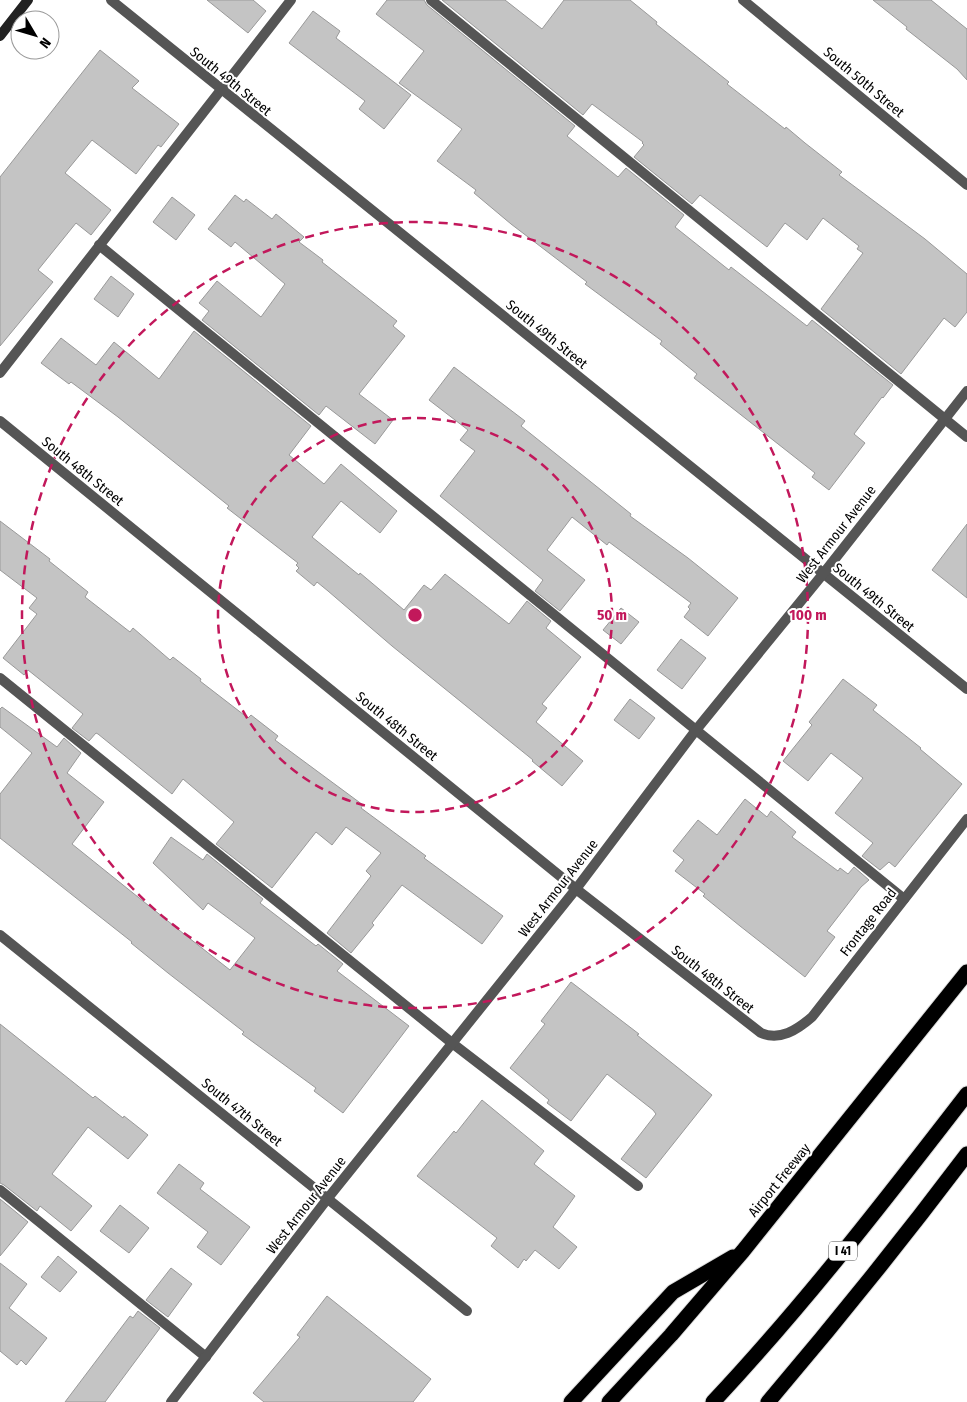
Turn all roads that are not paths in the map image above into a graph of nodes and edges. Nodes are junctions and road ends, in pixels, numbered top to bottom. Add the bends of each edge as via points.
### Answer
1 (28, 0) edge
2 (110, 0) edge
3 (291, 0) edge
4 (431, 0) edge
5 (743, 0) edge
6 (0, 36) edge
7 (220, 90) junction
8 (967, 185) edge
9 (99, 245) junction
10 (0, 373) edge
11 (967, 391) edge
12 (944, 418) junction
13 (0, 421) edge
14 (967, 437) edge
15 (823, 574) junction
16 (0, 678) edge
17 (967, 689) edge
18 (696, 730) junction
19 (967, 819) edge
20 (576, 889) junction
21 (904, 899) junction
22 (0, 935) edge
23 (967, 972) edge
24 (784, 1034) joint
25 (452, 1043) junction
26 (967, 1094) edge
27 (967, 1154) edge
28 (638, 1186) dead end
29 (0, 1190) edge
30 (328, 1198) junction
31 (743, 1251) junction
32 (467, 1311) dead end
33 (206, 1357) junction
34 (171, 1402) edge
35 (571, 1402) edge
36 (609, 1402) edge
37 (713, 1402) edge
38 (768, 1402) edge

1 - 6 main road
2 - 7 street, South 49th Street
3 - 7 street
4 - 12 street
5 - 8 street, South 50th Street
7 - 9 street
7 - 15 street, South 49th Street
9 - 10 street
9 - 18 street
11 - 12 street, West Armour Avenue
12 - 14 street
12 - 15 street, West Armour Avenue
13 - 20 street, South 48th Street
15 - 17 street, South 49th Street
15 - 18 street, West Armour Avenue
16 - 25 street
18 - 20 street, West Armour Avenue
18 - 21 street
19 - 21 street, Frontage Road
20 - 24 street, South 48th Street via 761,1033 771,1037
20 - 25 street, West Armour Avenue
21 - 24 street, Frontage Road via 816,1011 807,1021
22 - 30 street, South 47th Street
23 - 31 highway, Airport Freeway
25 - 28 street
25 - 30 street, West Armour Avenue
26 - 37 highway, I 41 via 875,1213
27 - 38 highway via 825,1336
29 - 33 street
30 - 32 street, South 47th Street
30 - 33 street, West Armour Avenue
31 - 35 highway via 673,1292
31 - 36 highway, Airport Freeway
33 - 34 street, West Armour Avenue

